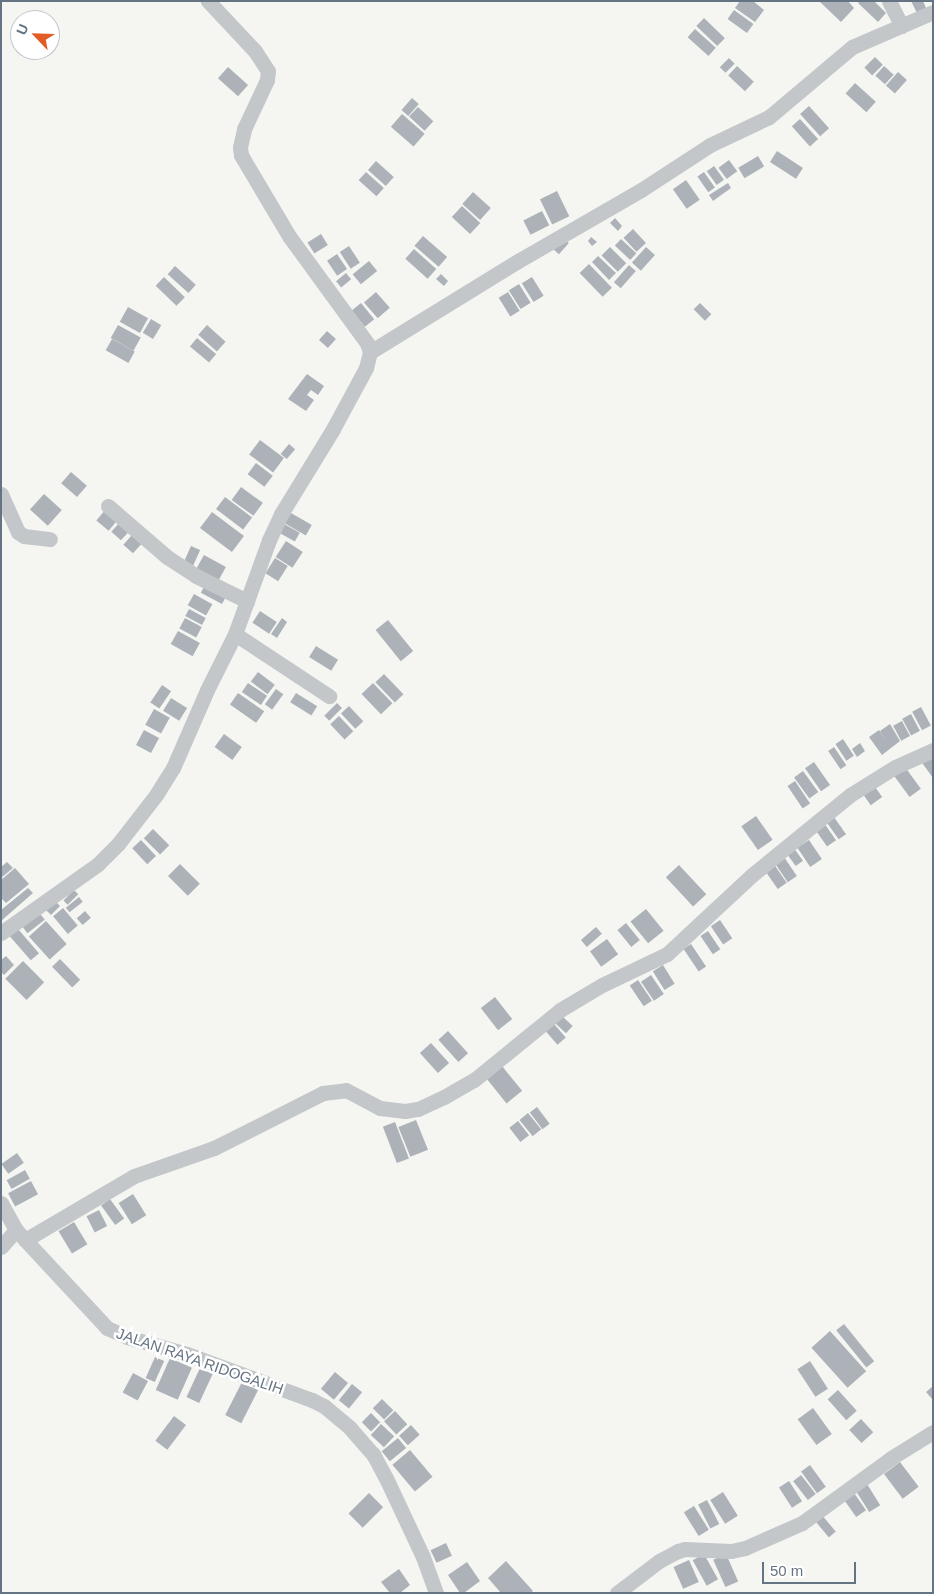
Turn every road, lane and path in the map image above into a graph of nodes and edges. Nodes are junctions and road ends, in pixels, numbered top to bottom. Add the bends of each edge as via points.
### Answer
1 (208, 1) edge
2 (889, 1) edge
3 (933, 12) edge
4 (902, 26) junction
5 (370, 352) junction
6 (1, 494) edge
7 (108, 506) dead end
8 (50, 539) dead end
9 (247, 601) junction
10 (235, 634) junction
11 (329, 696) dead end
12 (933, 750) edge
13 (1, 933) edge
14 (1, 1203) edge
15 (21, 1235) junction
16 (1, 1247) edge
17 (933, 1432) edge
18 (436, 1593) edge
19 (617, 1593) edge

1 - 5 street via 255,51 268,71 241,140 241,155 289,236 367,343
2 - 4 street
3 - 4 street
4 - 5 street via 852,47 769,117 710,146
5 - 9 street via 366,368 333,429 281,514
6 - 8 street via 18,532 24,536
7 - 9 street via 166,557
9 - 10 street
10 - 11 street
10 - 13 street via 173,768 137,822 98,864
12 - 15 street via 878,777 843,800 752,875 667,954 602,985 560,1010 474,1080 444,1097 418,1109 405,1111 380,1108 346,1090 323,1093 214,1148 134,1176
14 - 15 street, JALAN RAYA RIDOGALIH
15 - 16 street
15 - 18 street, JALAN RAYA RIDOGALIH via 107,1328 127,1338 187,1354 312,1400 344,1423 373,1454 386,1478
17 - 19 street via 891,1458 802,1523 745,1548 731,1551 685,1549 659,1561

